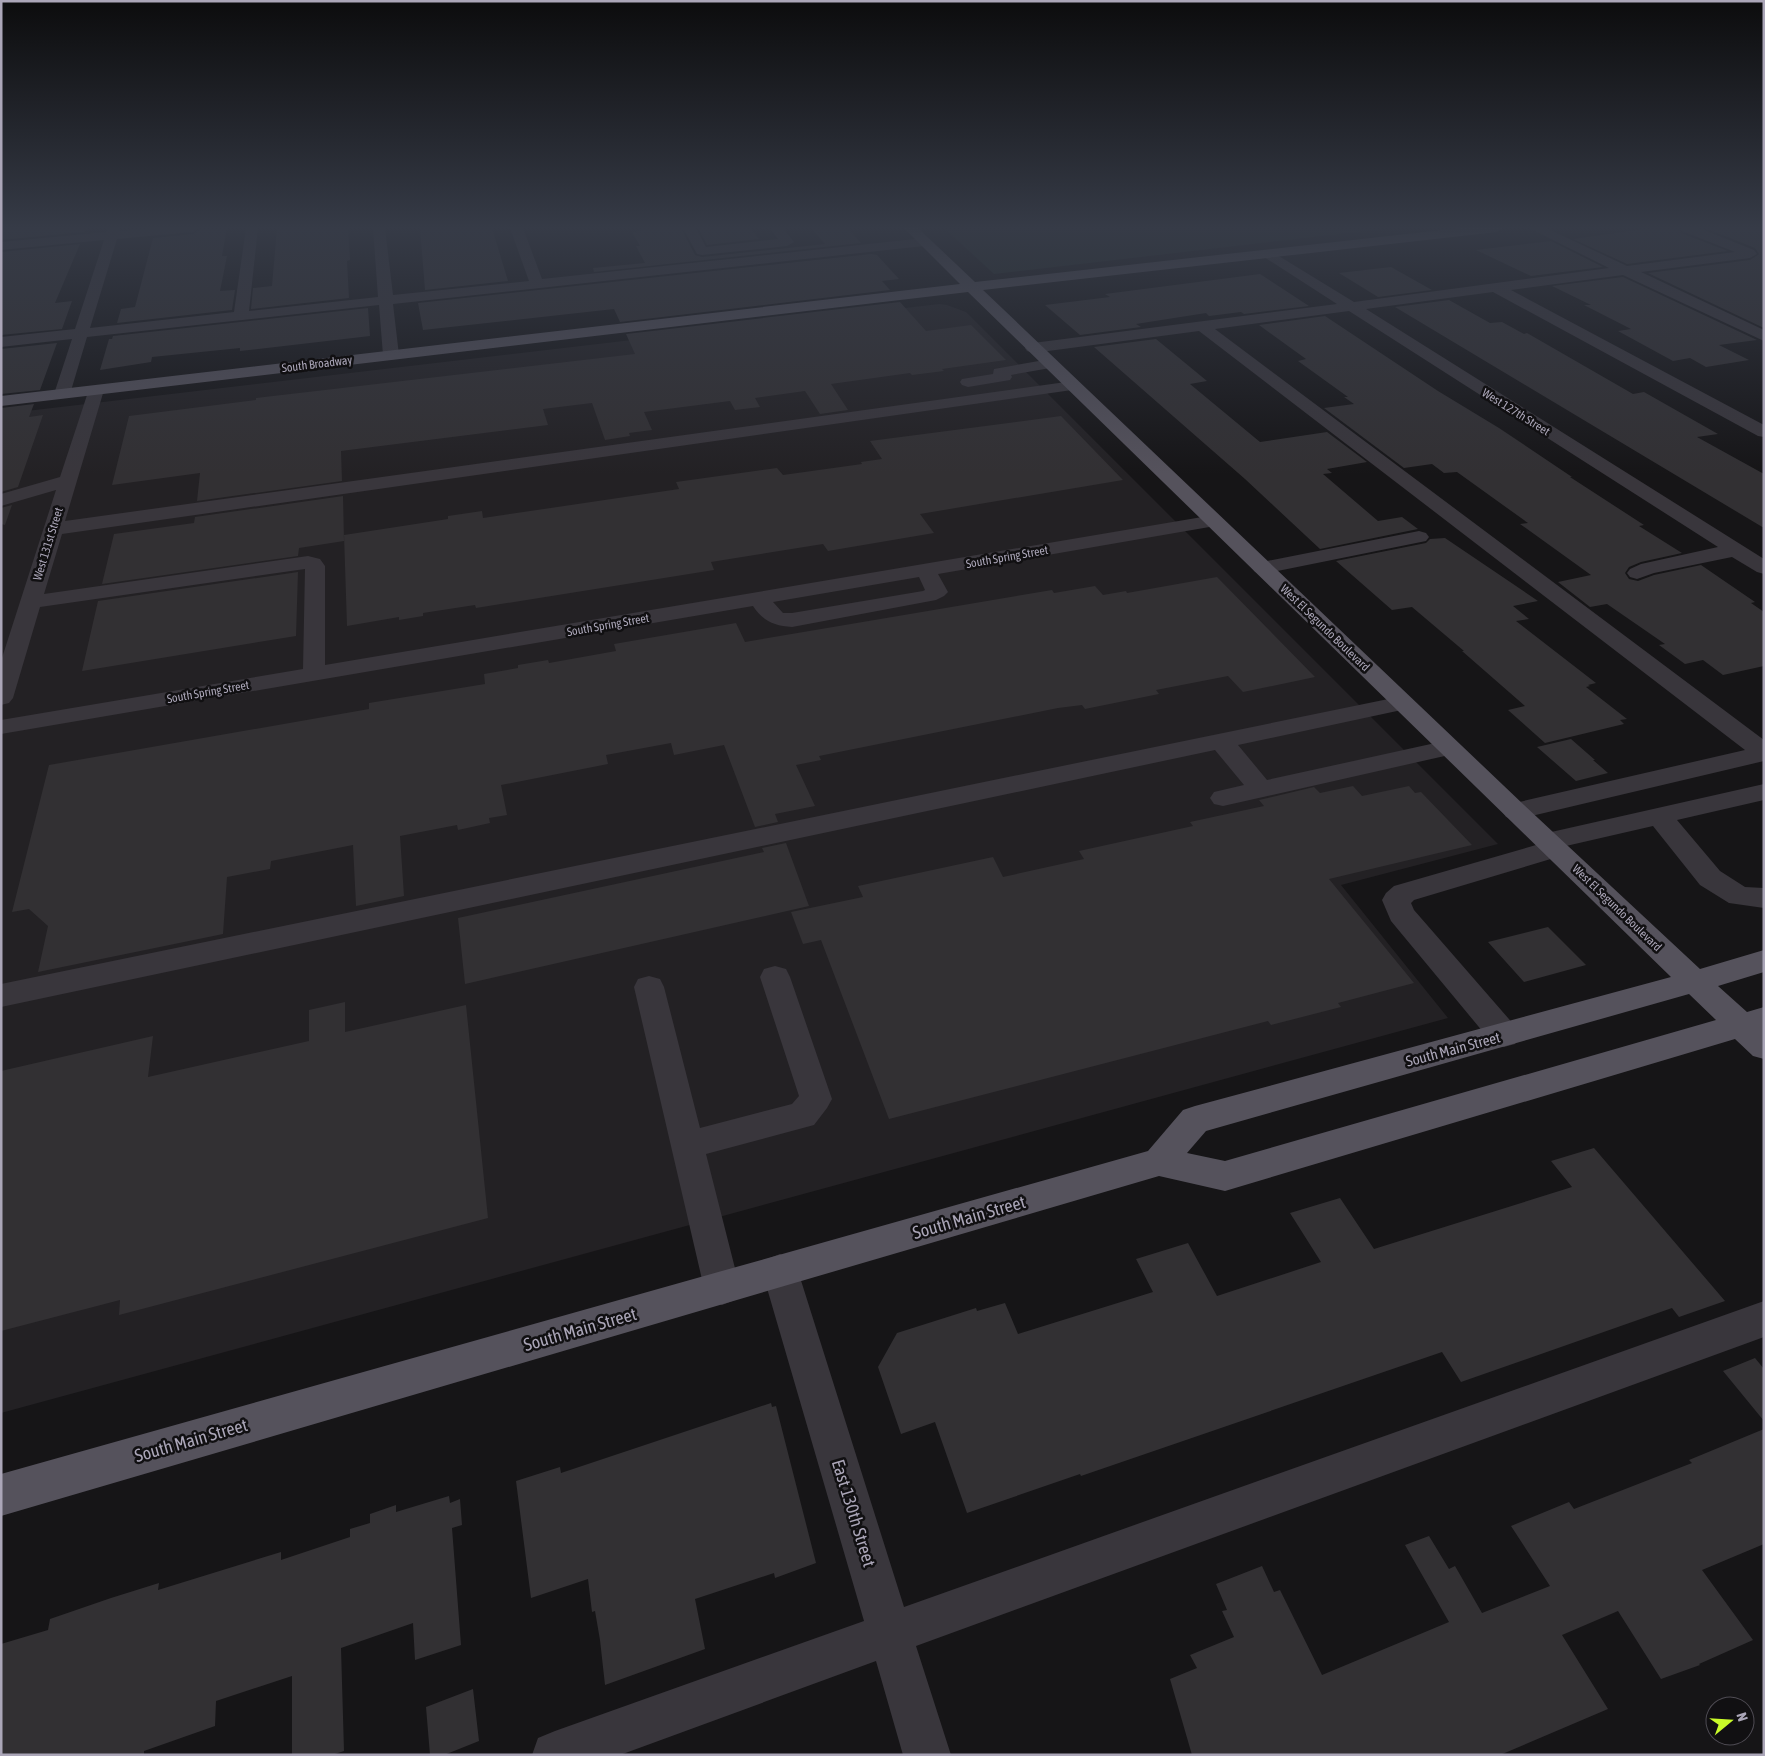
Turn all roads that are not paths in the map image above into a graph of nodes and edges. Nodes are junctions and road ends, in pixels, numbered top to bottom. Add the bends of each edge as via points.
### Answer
1 (89, 310) edge
2 (242, 310) edge
3 (296, 310) edge
4 (387, 310) edge
5 (775, 310) edge
6 (994, 310) edge
7 (1320, 310) edge
8 (1355, 310) edge
9 (1538, 310) edge
10 (1709, 310) edge
11 (241, 316) junction
12 (1202, 326) junction
13 (81, 334) junction
14 (1764, 336) edge
15 (1, 342) edge
16 (1033, 348) junction
17 (391, 355) junction
18 (1050, 364) junction
19 (956, 384) dead end
20 (1073, 386) junction
21 (96, 390) junction
22 (62, 394) junction
23 (1, 401) edge
24 (1764, 432) edge
25 (67, 481) junction
26 (1, 500) edge
27 (1214, 521) junction
28 (52, 529) junction
29 (1419, 537) dead end
30 (1735, 550) junction
31 (1262, 568) junction
32 (1764, 568) edge
33 (926, 571) junction
34 (1637, 573) dead end
35 (878, 579) junction
36 (812, 590) junction
37 (760, 599) junction
38 (30, 602) junction
39 (892, 602) junction
40 (824, 614) junction
41 (314, 674) junction
42 (1, 698) edge
43 (1403, 703) junction
44 (1, 727) edge
45 (1221, 741) junction
46 (1449, 748) junction
47 (1764, 752) edge
48 (1261, 789) junction
49 (1764, 792) edge
50 (1223, 798) dead end
51 (1515, 811) junction
52 (1659, 816) junction
53 (1551, 845) junction
54 (1764, 898) edge
55 (1764, 961) edge
56 (775, 977) dead end
57 (1693, 981) junction
58 (649, 987) dead end
59 (1, 996) edge
60 (1753, 1022) edge
61 (1504, 1035) junction
62 (1764, 1047) edge
63 (687, 1145) junction
64 (1159, 1162) junction
65 (780, 1271) junction
66 (722, 1288) junction
67 (1764, 1320) edge
68 (1, 1494) edge
69 (890, 1633) junction
70 (555, 1755) edge
71 (927, 1755) edge

1 - 13 street
2 - 11 street
3 - 11 street
4 - 17 street
5 - 17 main road, South Broadway
6 - 16 main road, West El Segundo Boulevard
7 - 12 street
8 - 30 street, West 127th Street
9 - 24 street
10 - 14 street
11 - 13 street
12 - 16 street
12 - 47 street
13 - 15 street
13 - 22 street
16 - 18 main road, West El Segundo Boulevard
17 - 21 main road, South Broadway
18 - 19 street via 1000,372 1004,377
18 - 20 main road, West El Segundo Boulevard
20 - 27 main road, West El Segundo Boulevard
20 - 28 street
21 - 22 main road, South Broadway
21 - 25 street, West 131st Street
22 - 23 main road, South Broadway
25 - 26 street
25 - 28 street, West 131st Street
27 - 31 main road, West El Segundo Boulevard
27 - 33 street, South Spring Street
28 - 38 street, West 131st Street
29 - 31 street
30 - 32 street, West 127th Street
30 - 34 street
31 - 43 main road, West El Segundo Boulevard
33 - 35 street, South Spring Street
33 - 39 street via 937,592
35 - 36 street, South Spring Street
35 - 39 street
36 - 37 street, South Spring Street
36 - 40 street
37 - 40 street via 770,615 779,620
37 - 41 street, South Spring Street
38 - 41 street via 313,563
38 - 42 street, West 131st Street
39 - 40 street
41 - 44 street, South Spring Street
43 - 45 street
43 - 46 main road, West El Segundo Boulevard
45 - 48 street
45 - 59 street
46 - 48 street
46 - 51 main road, West El Segundo Boulevard
47 - 51 street
48 - 50 street
49 - 52 street
51 - 53 main road, West El Segundo Boulevard
52 - 53 street
52 - 54 street via 1710,878 1738,896
53 - 57 main road, West El Segundo Boulevard
53 - 61 street via 1404,893 1396,900 1401,914
55 - 57 main road, South Main Street
56 - 63 street via 816,1099 802,1115
57 - 60 main road, West El Segundo Boulevard
57 - 61 main road, South Main Street
58 - 63 street
60 - 62 main road, West El Segundo Boulevard
60 - 64 main road, South Main Street via 1225,1176
61 - 64 main road, South Main Street via 1195,1120
63 - 66 street
64 - 65 main road, South Main Street
65 - 66 main road, South Main Street
65 - 69 street, East 130th Street
66 - 68 main road, South Main Street
67 - 69 street
69 - 70 street
69 - 71 street, East 130th Street

